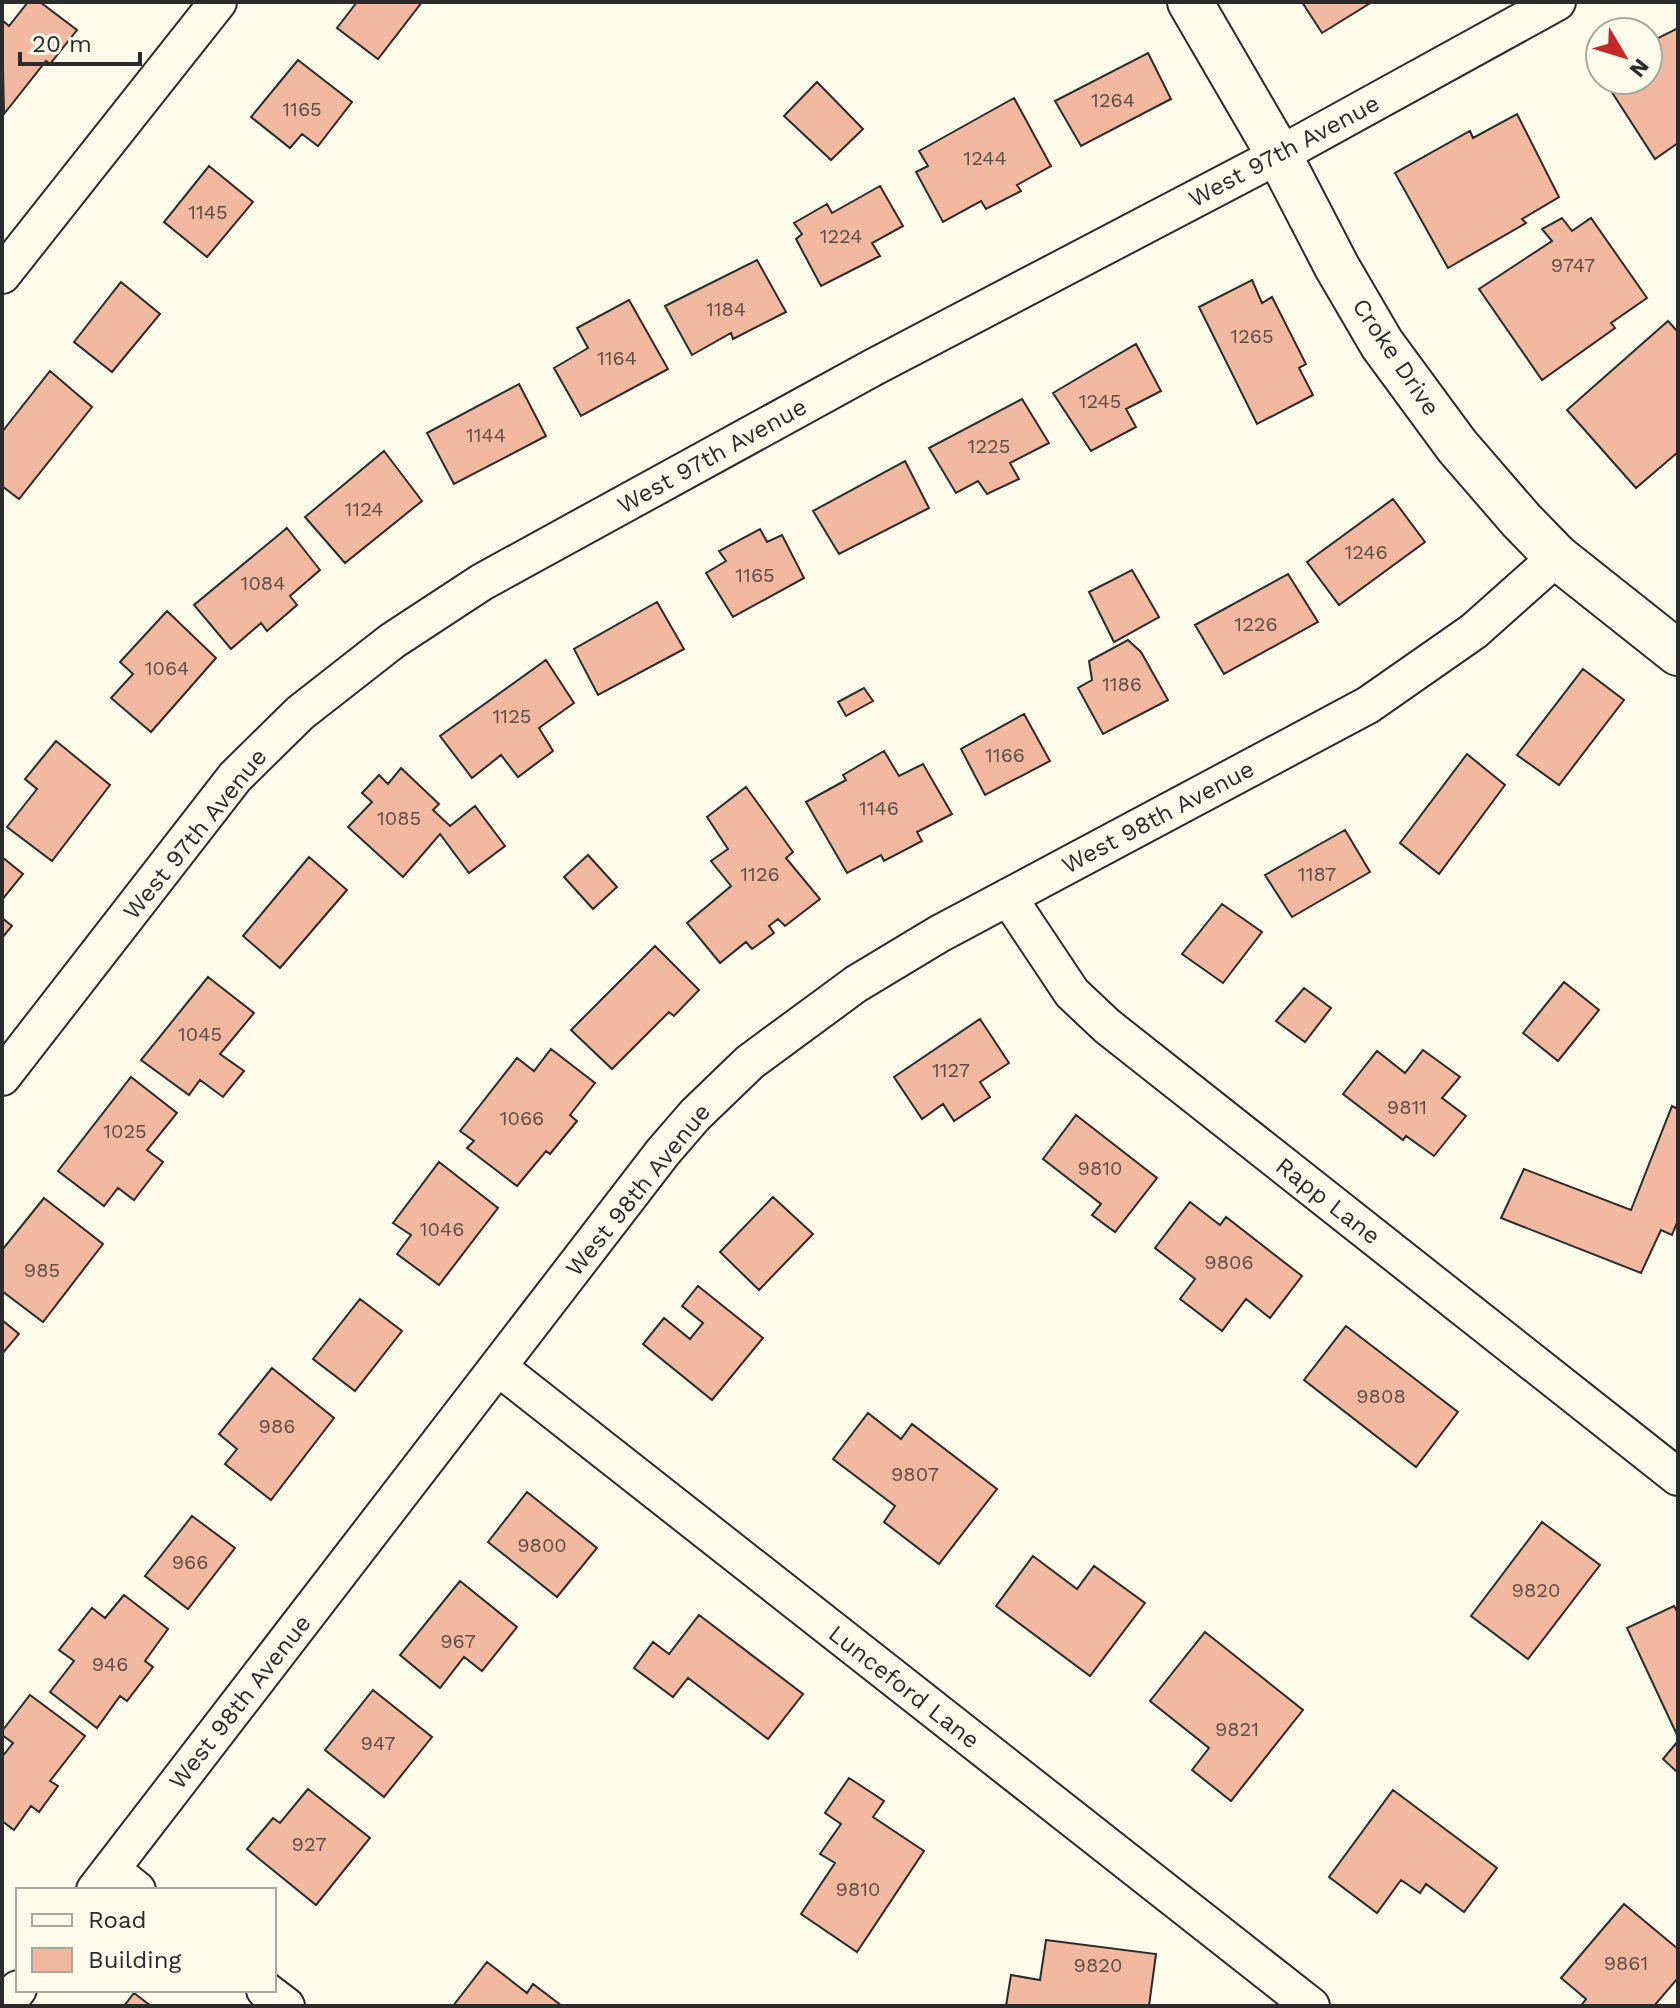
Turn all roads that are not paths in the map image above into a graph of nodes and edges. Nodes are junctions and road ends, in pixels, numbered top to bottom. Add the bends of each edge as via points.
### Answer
1 (218, 2) edge
2 (1190, 2) edge
3 (1557, 2) edge
4 (1279, 155) junction
5 (2, 275) edge
6 (1557, 557) junction
7 (1678, 653) edge
8 (1008, 897) junction
9 (2, 1077) edge
10 (498, 1367) junction
11 (1678, 1477) edge
12 (114, 1883) edge
13 (268, 1992) edge
14 (286, 2006) edge
15 (1311, 2006) edge

1 - 5 street
2 - 4 street, Croke Drive
3 - 4 street, West 97th Avenue
4 - 6 street, Croke Drive via 1382,344 1457,446
4 - 9 street, West 97th Avenue via 860,374 482,582 392,641 300,713 235,777
6 - 7 street, Croke Drive
6 - 8 street, West 98th Avenue via 1474,631 1368,705
8 - 10 street, West 98th Avenue via 856,984 750,1062 663,1152
8 - 11 street, Rapp Lane via 1072,993 1107,1026
10 - 12 street, West 98th Avenue
10 - 15 street, Lunceford Lane
13 - 14 street

